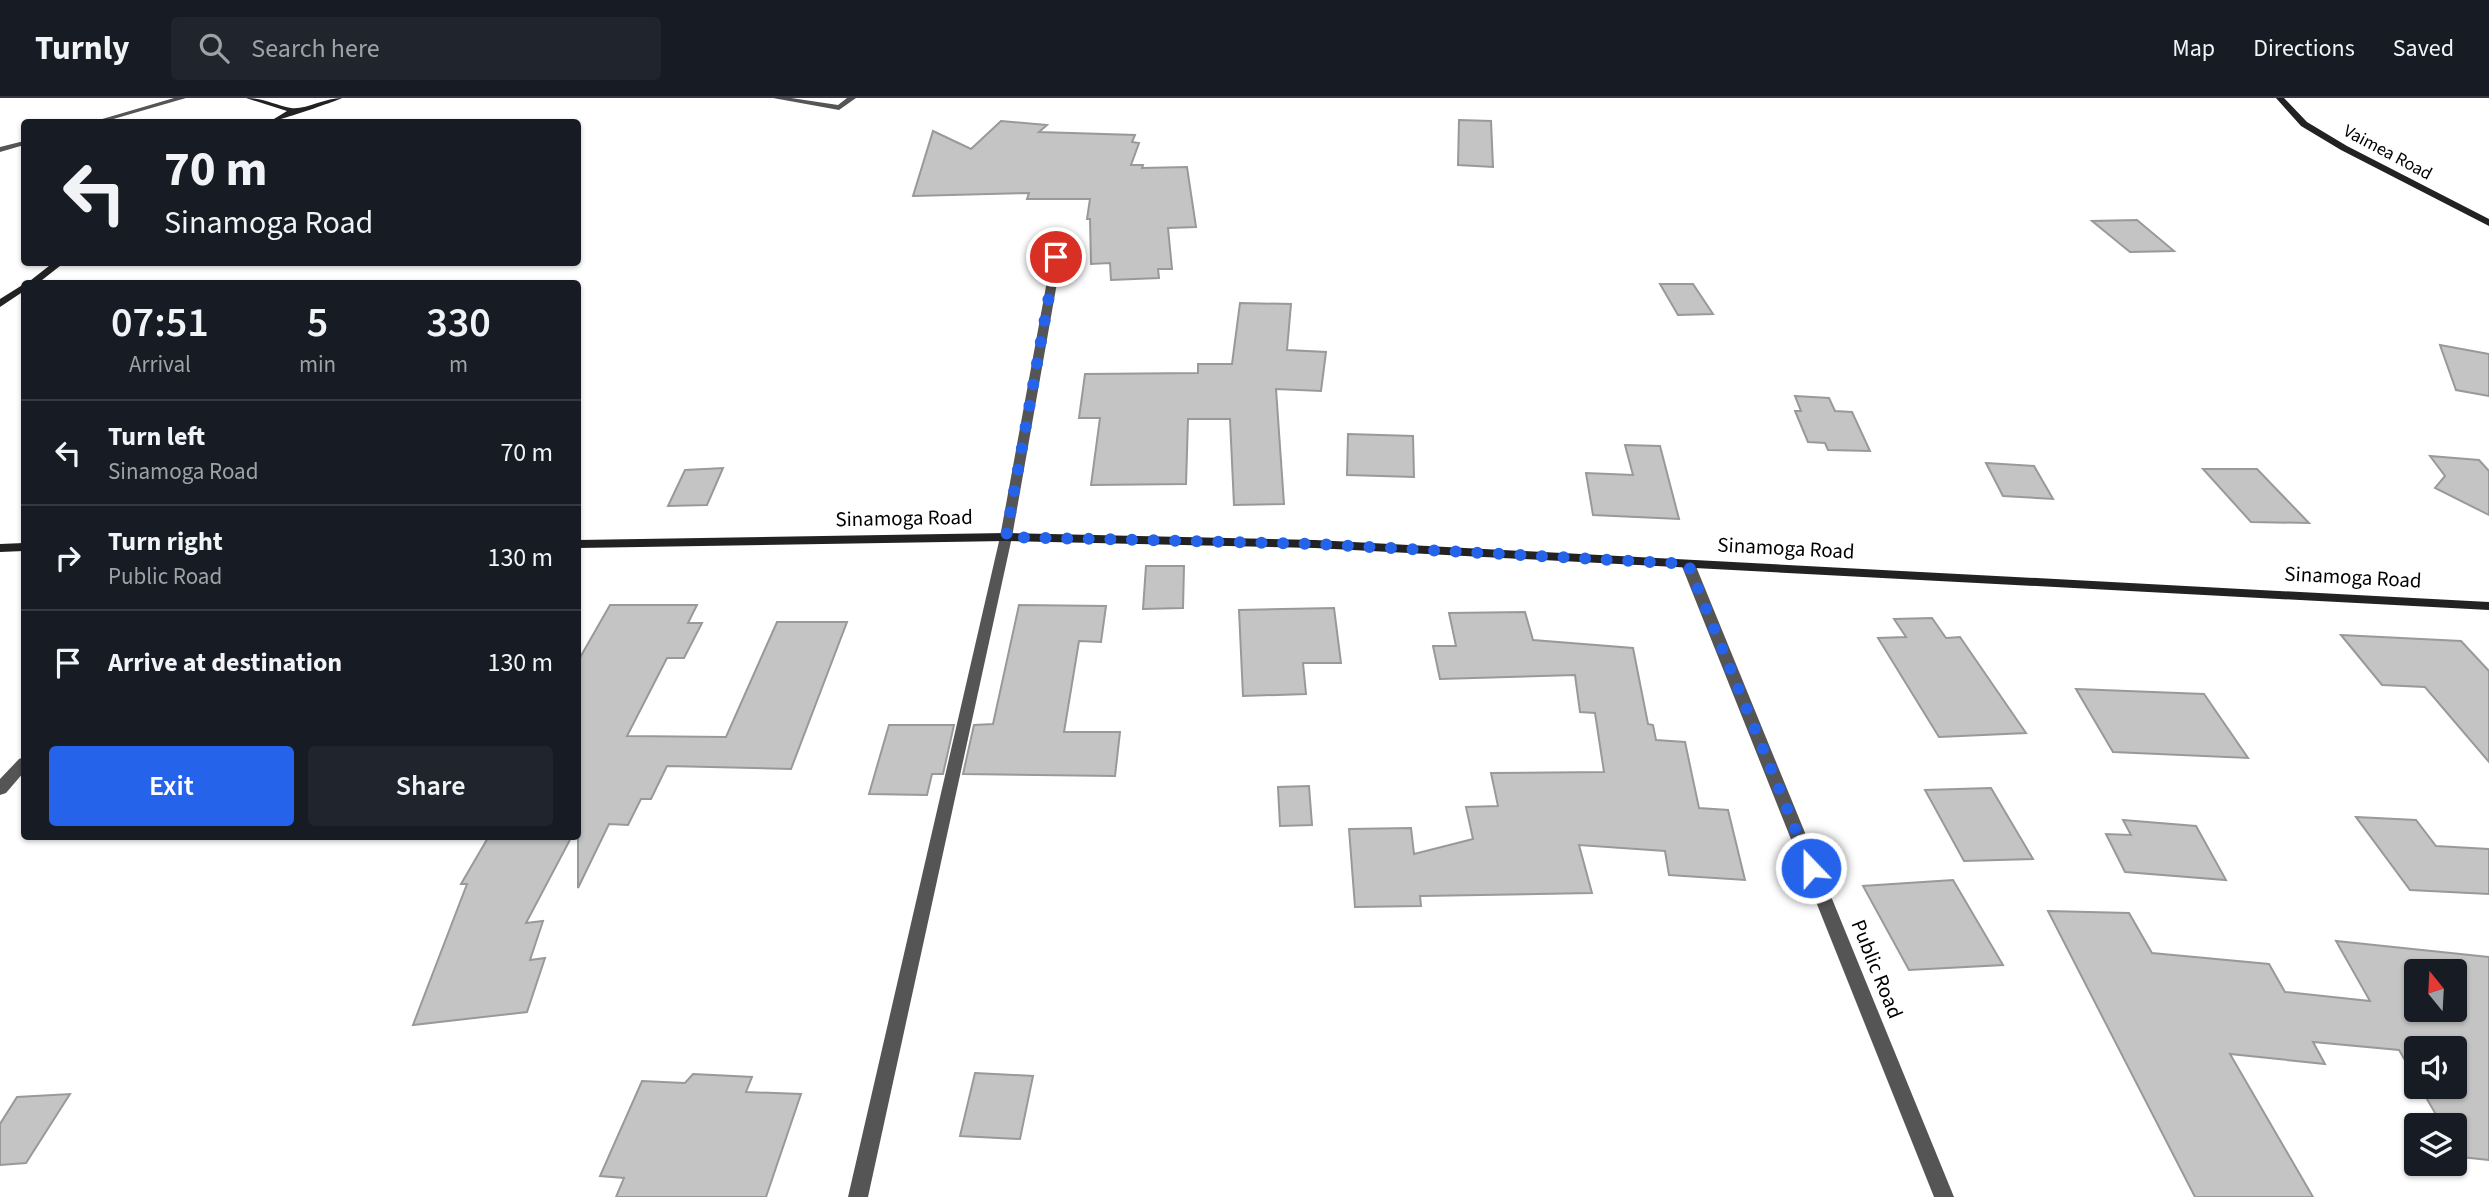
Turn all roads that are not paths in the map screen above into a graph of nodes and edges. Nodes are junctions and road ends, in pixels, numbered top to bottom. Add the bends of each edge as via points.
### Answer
1 (182, 98) edge
2 (250, 98) edge
3 (338, 98) edge
4 (777, 98) edge
5 (852, 98) edge
6 (2280, 98) edge
7 (294, 111) junction
8 (107, 119) edge
9 (279, 119) edge
10 (21, 144) edge
11 (0, 150) edge
12 (2489, 223) edge
13 (1061, 232) dead end
14 (55, 266) edge
15 (36, 280) edge
16 (21, 289) edge
17 (0, 304) edge
18 (1006, 537) junction
19 (581, 544) edge
20 (0, 548) edge
21 (21, 548) edge
22 (1688, 564) junction
23 (2489, 606) edge
24 (21, 765) edge
25 (0, 789) edge
26 (858, 1197) edge
27 (1944, 1197) edge

1 - 8 street
2 - 7 street
3 - 7 street
4 - 5 street via 839,108
6 - 12 street, Vaimea Road via 2304,124 2324,136
7 - 9 street
10 - 11 street
13 - 18 street
14 - 15 street
16 - 17 street
18 - 19 street, Sinamoga Road
18 - 22 street, Sinamoga Road via 1315,544
18 - 26 street
20 - 21 street
22 - 23 street, Sinamoga Road
22 - 27 street, Public Road
24 - 25 street

